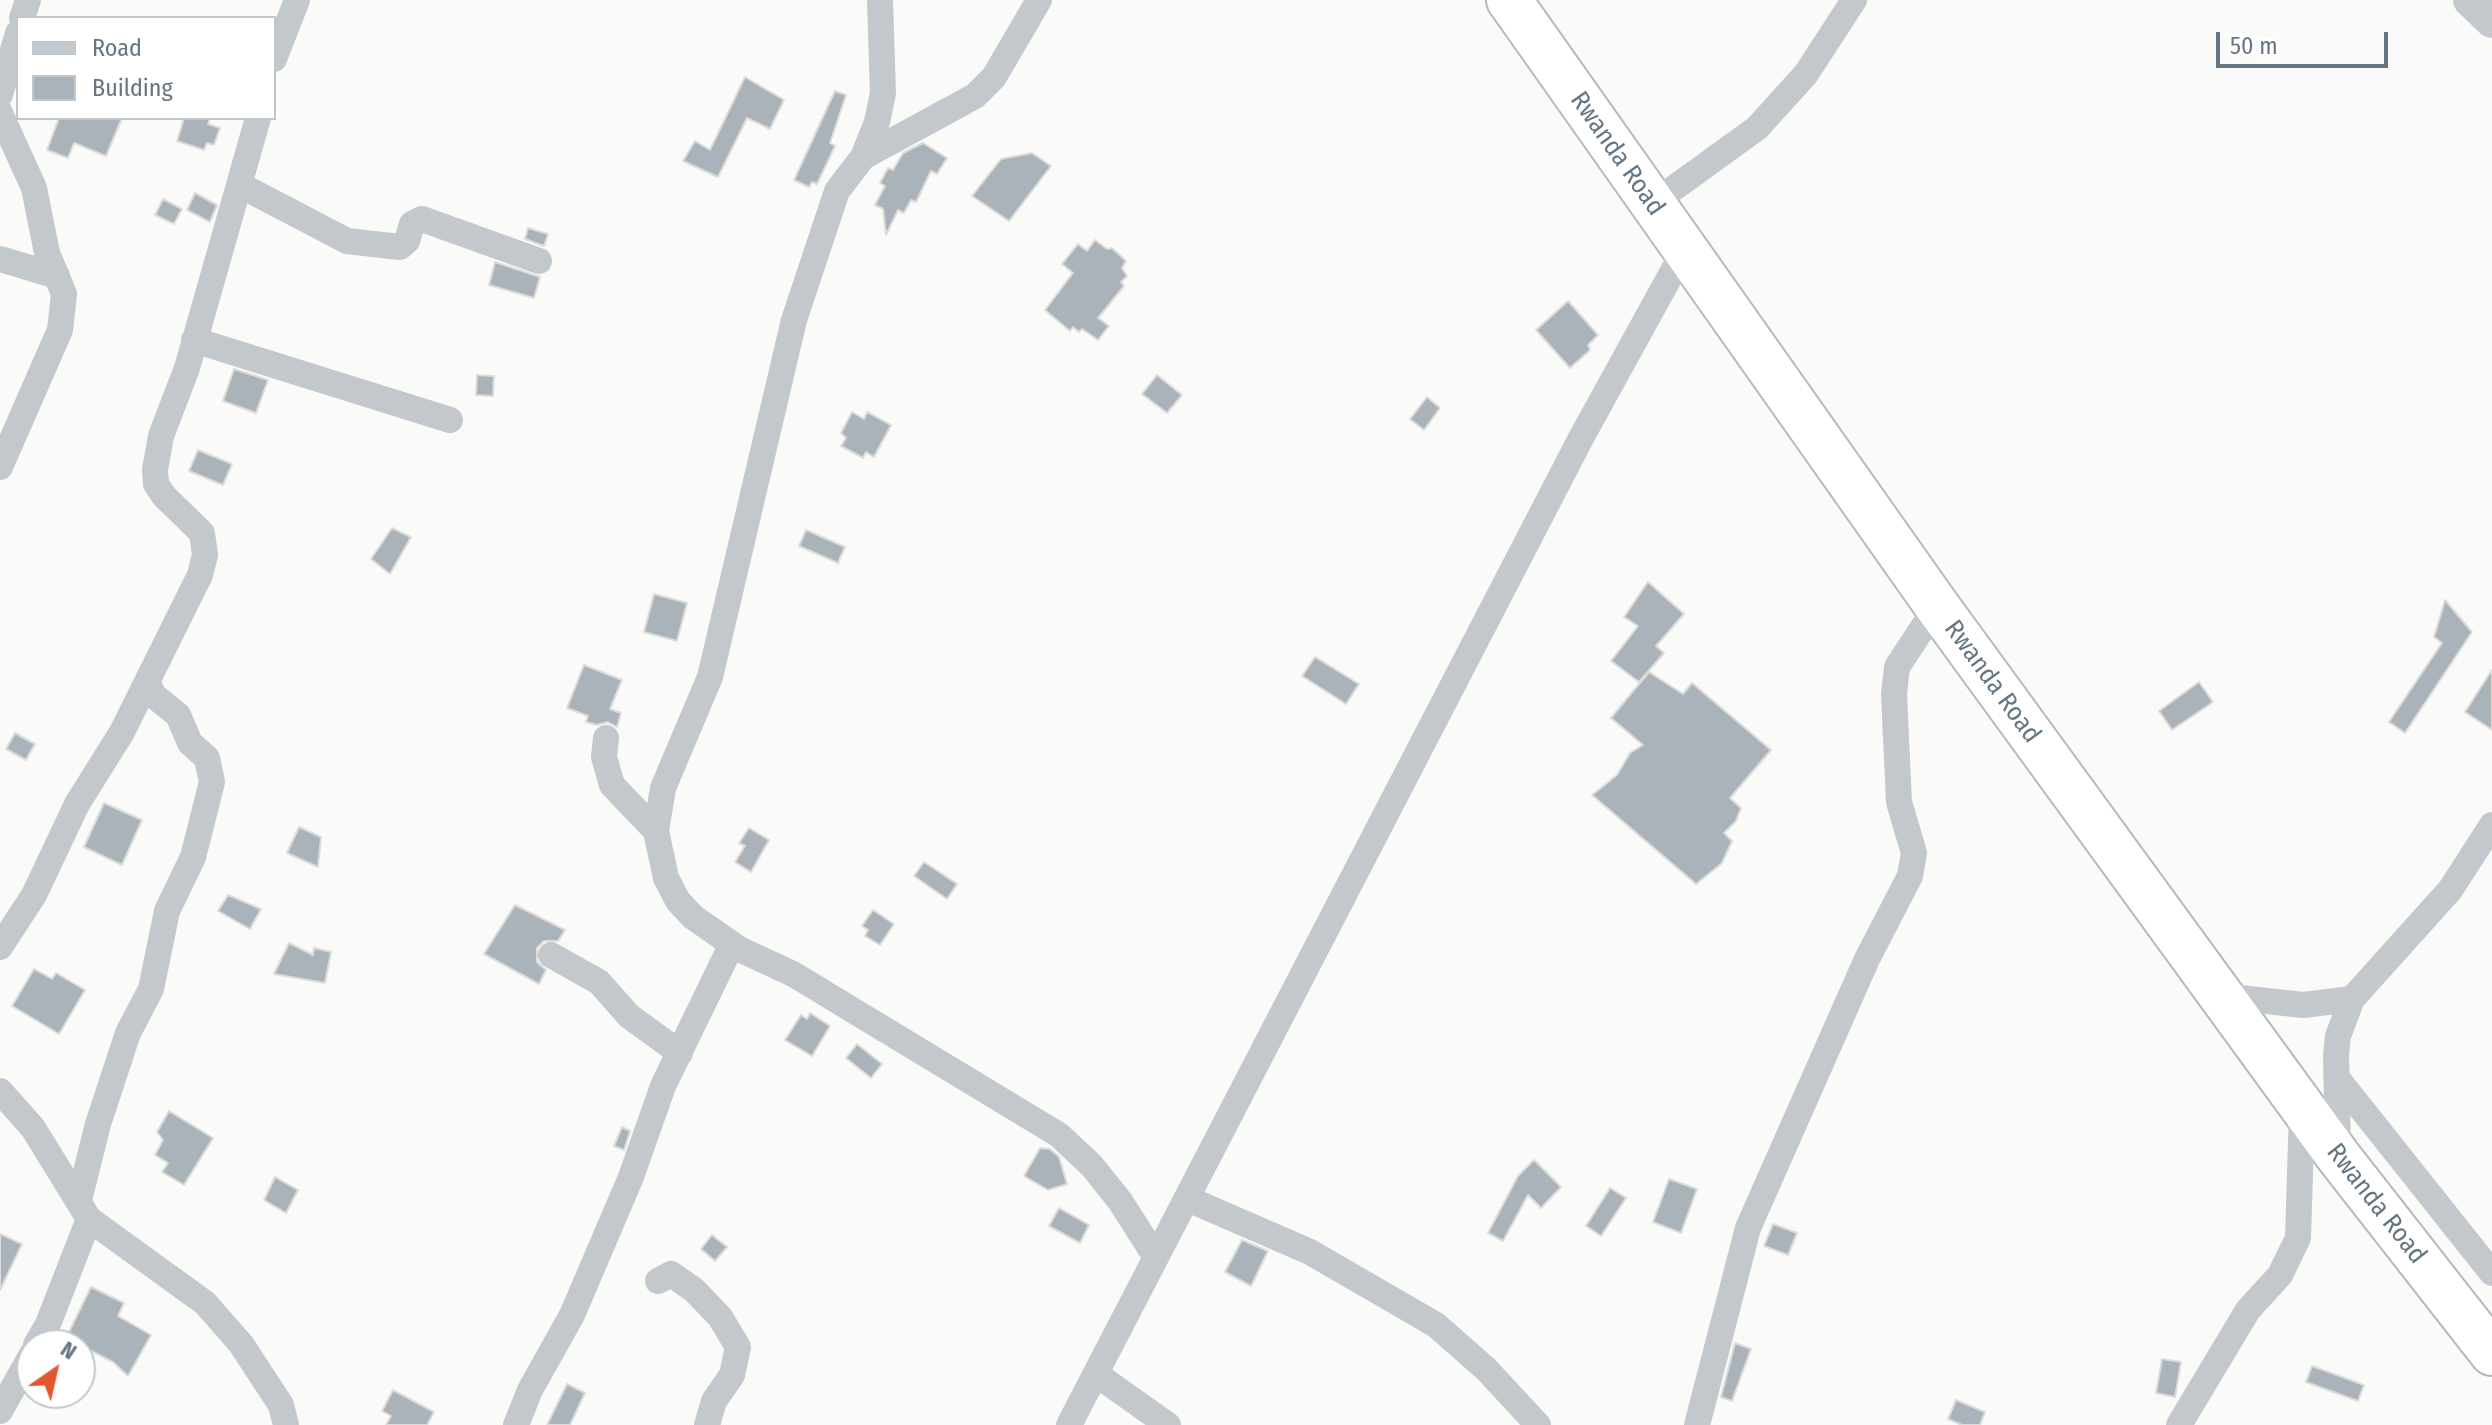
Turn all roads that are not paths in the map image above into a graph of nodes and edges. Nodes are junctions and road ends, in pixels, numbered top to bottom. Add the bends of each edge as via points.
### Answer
1 (297, 0) edge
2 (880, 0) edge
3 (1039, 0) edge
4 (1509, 0) edge
5 (1854, 0) edge
6 (2470, 0) edge
7 (2492, 21) edge
8 (16, 40) edge
9 (276, 54) edge
10 (0, 95) edge
11 (0, 113) edge
12 (257, 120) edge
13 (863, 157) junction
14 (240, 185) junction
15 (1652, 204) junction
16 (1684, 251) junction
17 (0, 259) edge
18 (539, 261) dead end
19 (57, 276) junction
20 (194, 340) junction
21 (450, 420) dead end
22 (0, 467) edge
23 (1937, 606) junction
24 (148, 682) junction
25 (606, 738) dead end
26 (2492, 825) edge
27 (656, 831) junction
28 (732, 944) junction
29 (0, 947) edge
30 (551, 955) dead end
31 (2222, 996) junction
32 (2352, 999) junction
33 (680, 1053) junction
34 (2337, 1078) junction
35 (0, 1091) edge
36 (2302, 1107) junction
37 (2338, 1156) junction
38 (1188, 1199) junction
39 (84, 1210) junction
40 (1155, 1256) junction
41 (2492, 1273) edge
42 (658, 1281) dead end
43 (45, 1329) edge
44 (2492, 1353) edge
45 (1096, 1374) junction
46 (16, 1382) edge
47 (0, 1411) edge
48 (286, 1425) edge
49 (516, 1425) edge
50 (707, 1425) edge
51 (1069, 1425) edge
52 (1168, 1425) edge
53 (1538, 1425) edge
54 (1697, 1425) edge
55 (2179, 1425) edge

1 - 9 street
2 - 13 street via 883,93
3 - 13 street via 994,77 975,96
4 - 15 highway, Rwanda Road
5 - 15 street via 1806,74 1757,128
6 - 7 street
8 - 10 street
11 - 19 street via 34,188
12 - 14 street
13 - 27 street via 837,191 794,320 710,677 663,788
14 - 18 street via 347,241 400,247 412,224 422,219
14 - 20 street
15 - 16 highway, Rwanda Road
16 - 23 highway, Rwanda Road
16 - 38 street via 1581,438
17 - 19 street
19 - 22 street via 64,294 60,330
20 - 21 street
20 - 24 street via 161,436 155,470 164,496 202,533 205,555
23 - 31 highway, Rwanda Road
23 - 54 street via 1897,667 1894,694 1899,802 1914,853 1910,876 1867,959 1753,1215
24 - 29 street via 77,804 34,895
24 - 39 street via 153,695 178,715 190,743 207,758 212,782 193,857 167,911 151,989 128,1033 98,1124
25 - 27 street via 605,765 612,785
26 - 32 street via 2450,890
27 - 28 street via 666,878 678,901
28 - 33 street
28 - 40 street via 793,974 1059,1135 1120,1201
30 - 33 street via 599,982 629,1016
31 - 32 street via 2303,1005
31 - 36 highway, Rwanda Road
32 - 34 street via 2338,1036
33 - 49 street via 593,1268
34 - 37 street
34 - 41 street
35 - 39 street via 33,1128
36 - 37 highway, Rwanda Road
36 - 55 street via 2298,1238 2280,1275 2248,1310
37 - 44 highway, Rwanda Road
38 - 40 street
38 - 53 street via 1310,1252 1436,1325
39 - 43 street
39 - 48 street via 205,1303 241,1344 281,1405
40 - 45 street
42 - 50 street via 671,1274 694,1290 720,1317 738,1347 732,1375 714,1401
45 - 51 street
45 - 52 street
46 - 47 street

